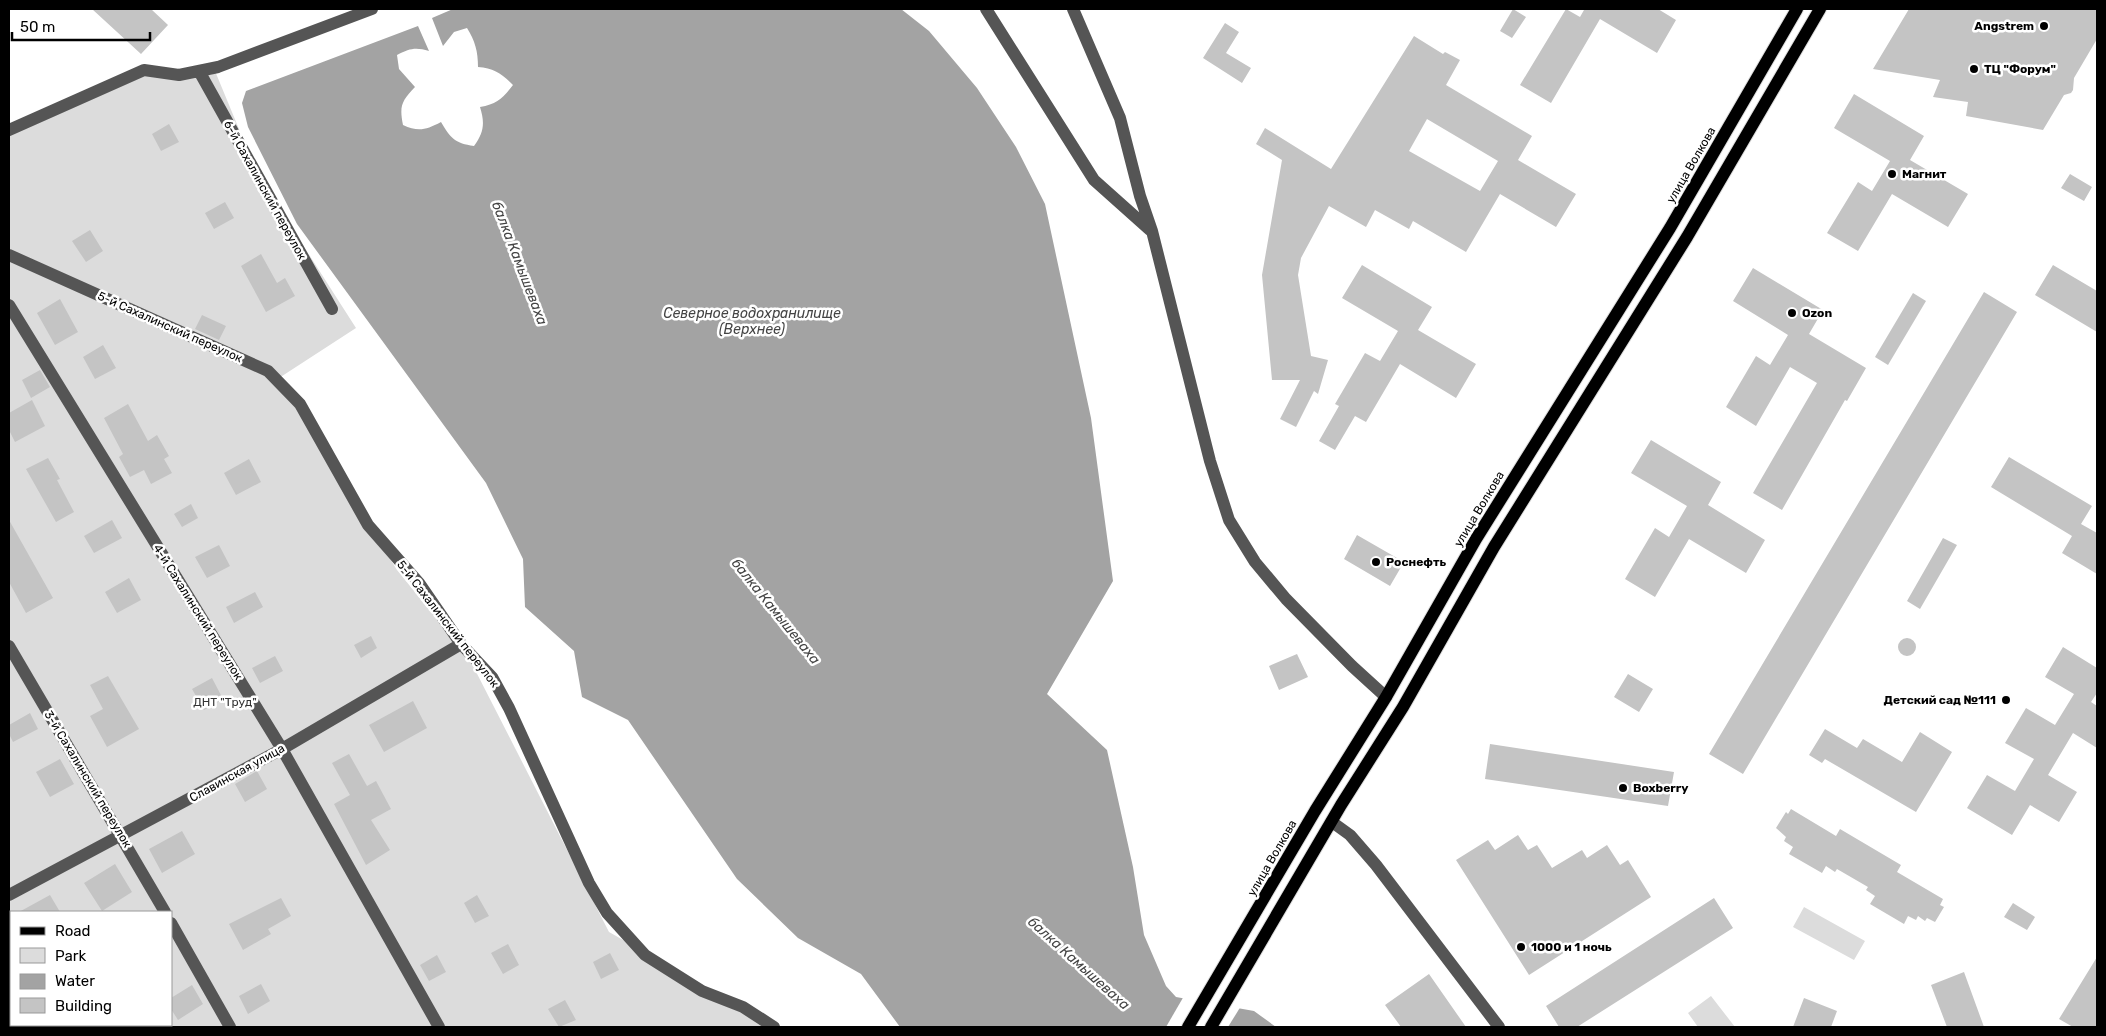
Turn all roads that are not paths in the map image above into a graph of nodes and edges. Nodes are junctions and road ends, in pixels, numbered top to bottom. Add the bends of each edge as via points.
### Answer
1 (372, 9) edge
2 (986, 9) edge
3 (1073, 9) edge
4 (1798, 9) edge
5 (1820, 9) edge
6 (198, 71) junction
7 (9, 130) edge
8 (1152, 231) junction
9 (9, 255) edge
10 (9, 305) edge
11 (332, 309) dead end
12 (461, 644) junction
13 (9, 646) edge
14 (1386, 697) junction
15 (282, 749) junction
16 (1332, 822) junction
17 (122, 836) junction
18 (9, 895) edge
19 (164, 911) edge
20 (172, 925) edge
21 (230, 1027) edge
22 (439, 1027) edge
23 (774, 1027) edge
24 (1188, 1027) edge
25 (1211, 1027) edge
26 (1499, 1027) edge

1 - 6 street via 218,67
2 - 8 street via 1094,180
3 - 8 street via 1120,118
4 - 14 main road, улица Волкова via 1670,228 1476,539
5 - 16 main road via 1687,238 1494,547
6 - 7 street via 179,75 144,70
6 - 11 street, 6-й Сахалинский переулок
8 - 14 street via 1210,460 1229,520 1255,562 1286,599
9 - 12 street, 5-й Сахалинский переулок via 268,371 300,404 368,525 419,583
10 - 15 street, 4-й Сахалинский переулок
12 - 15 street, Славинская улица
12 - 23 street, 5-й Сахалинский переулок via 492,677 509,708 589,882 607,913 645,955 702,992 744,1007
13 - 17 street, 3-й Сахалинский переулок
14 - 24 main road, улица Волкова via 1315,810
15 - 17 street, Славинская улица
15 - 22 street, 4-й Сахалинский переулок
16 - 25 main road
16 - 26 street via 1350,835 1376,865
17 - 18 street, Славинская улица
17 - 19 street, 3-й Сахалинский переулок
20 - 21 street

